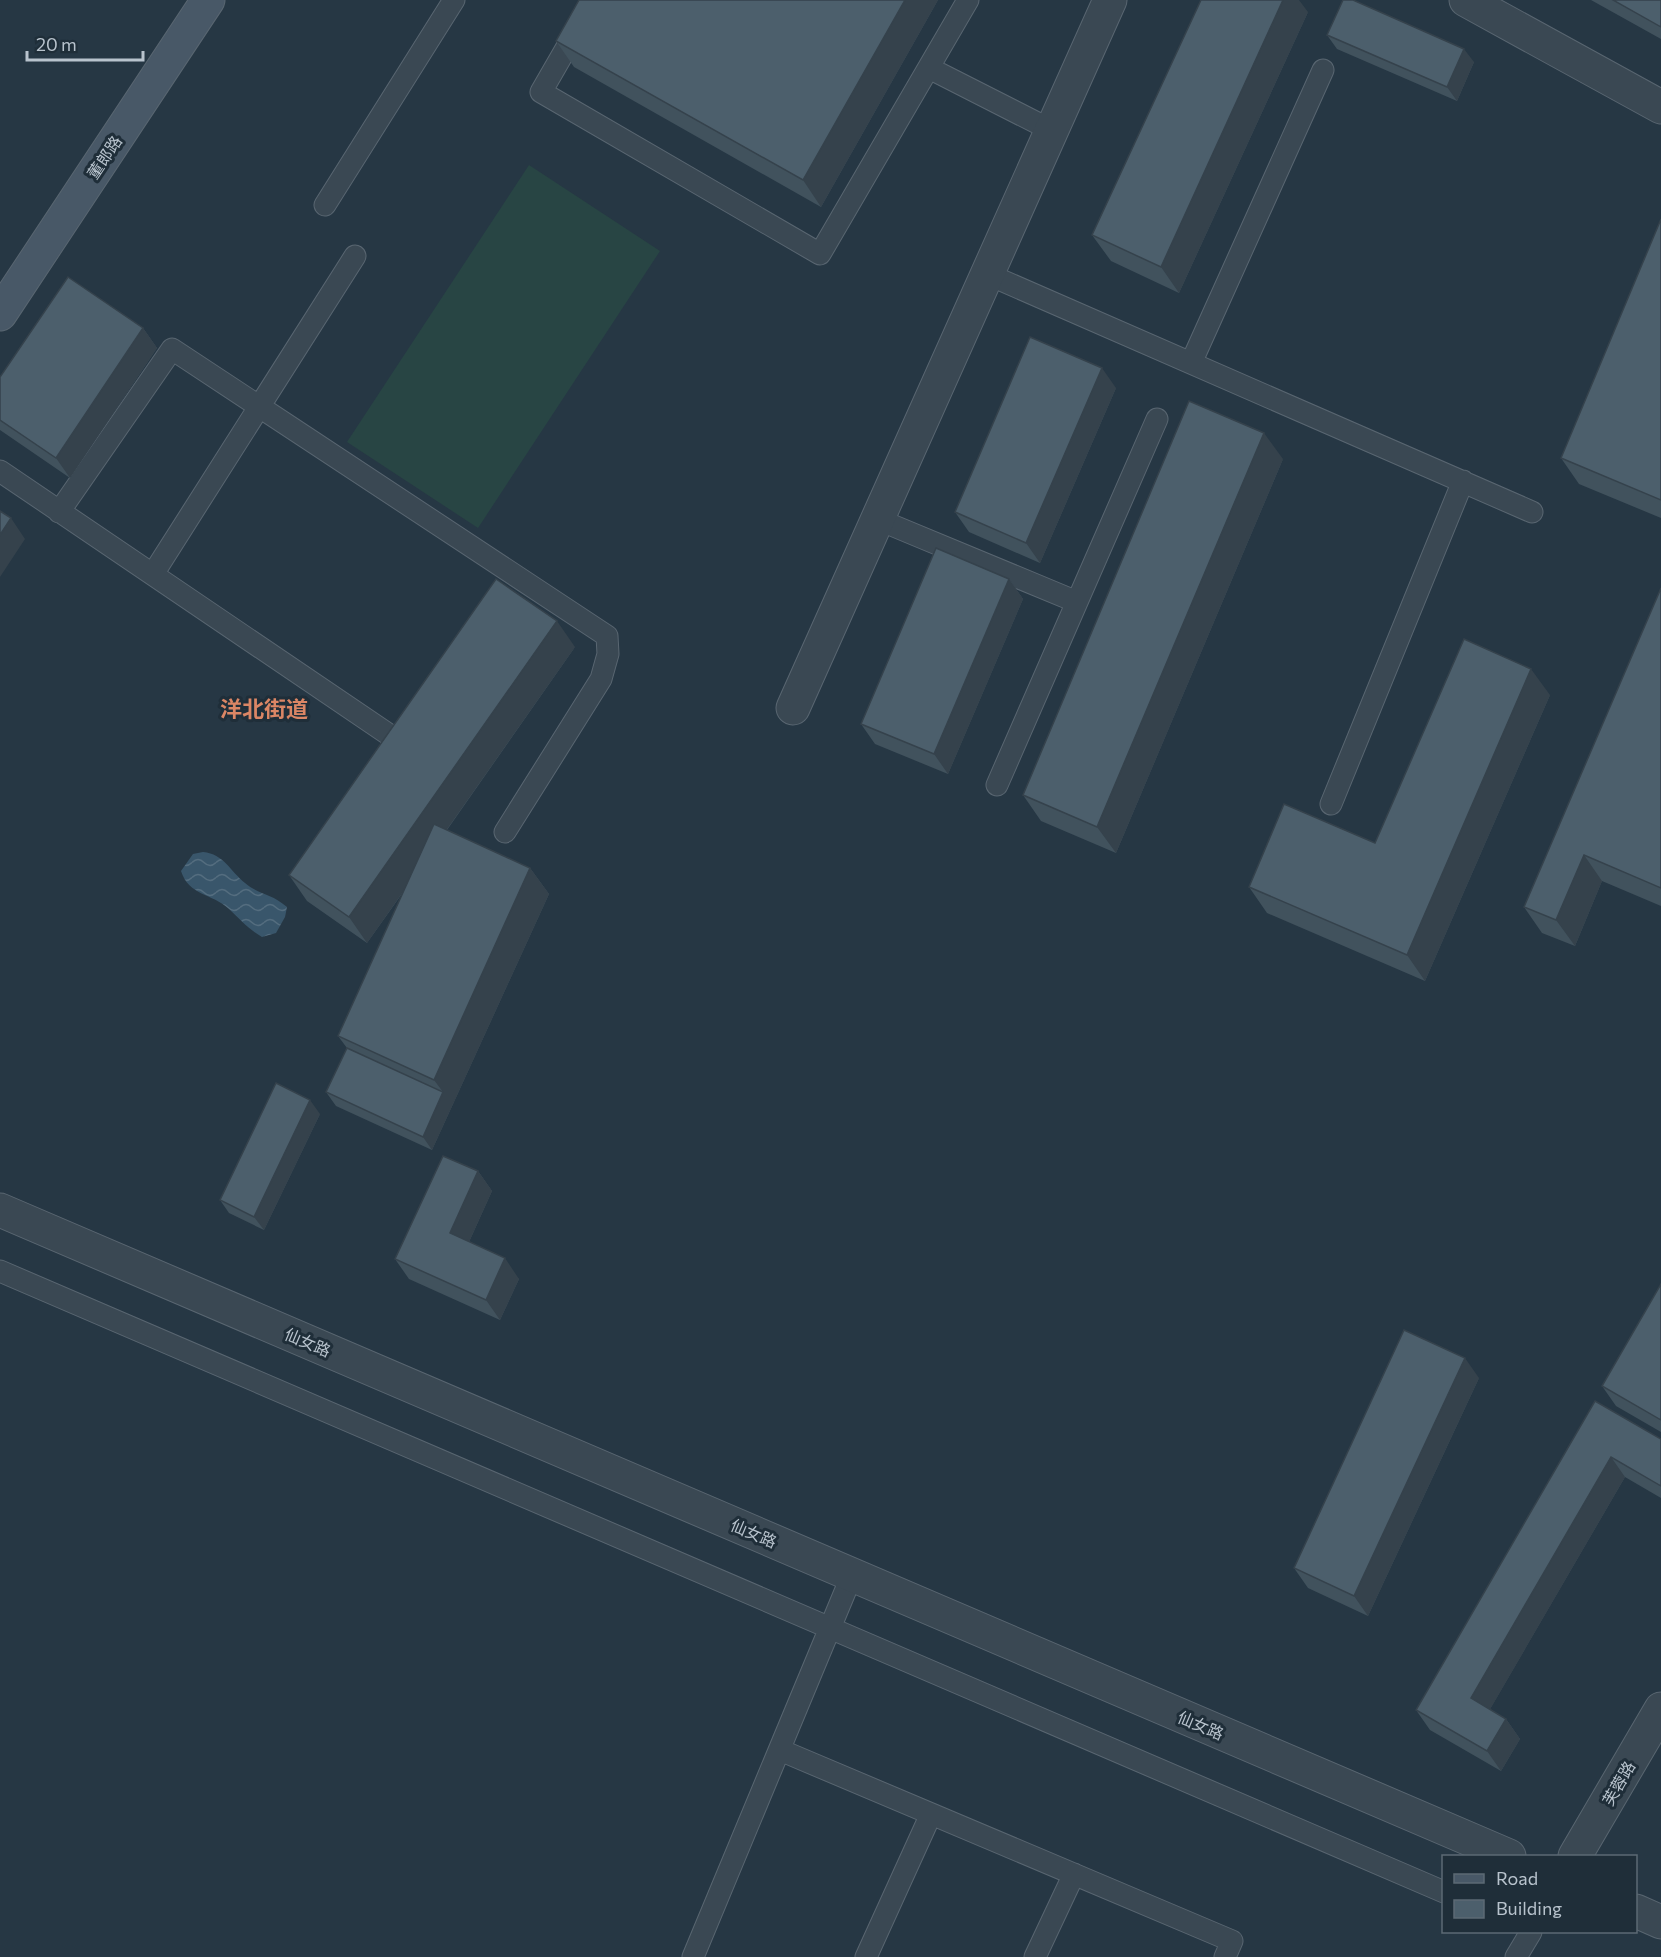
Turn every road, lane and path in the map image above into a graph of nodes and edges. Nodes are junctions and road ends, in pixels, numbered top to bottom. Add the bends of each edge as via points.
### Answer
1 (208, 0) edge
2 (454, 0) edge
3 (594, 0) edge
4 (968, 0) edge
5 (1110, 0) edge
6 (1466, 0) edge
7 (929, 68) junction
8 (1323, 70) dead end
9 (1661, 107) edge
10 (1052, 130) junction
11 (325, 205) dead end
12 (355, 256) dead end
13 (987, 274) junction
14 (0, 314) edge
15 (1191, 363) junction
16 (259, 406) junction
17 (1156, 419) dead end
18 (0, 471) edge
19 (1462, 481) junction
20 (59, 512) junction
21 (1532, 512) dead end
22 (877, 519) junction
23 (153, 574) junction
24 (1077, 602) junction
25 (793, 708) dead end
26 (388, 734) edge
27 (997, 785) dead end
28 (1331, 804) dead end
29 (505, 832) dead end
30 (0, 1210) edge
31 (0, 1271) edge
32 (852, 1575) junction
33 (831, 1628) junction
34 (1661, 1709) edge
35 (780, 1750) junction
36 (932, 1814) junction
37 (1504, 1855) edge
38 (1576, 1855) edge
39 (1074, 1874) junction
40 (1442, 1892) edge
41 (1637, 1912) edge
42 (1661, 1922) edge
43 (1530, 1933) edge
44 (693, 1957) edge
45 (867, 1957) edge
46 (1035, 1957) edge
47 (1225, 1957) edge
48 (1516, 1957) edge

1 - 14 main road, 董郎路
2 - 11 lane
3 - 7 lane via 541,92 820,254
4 - 7 lane
5 - 10 street
6 - 9 street
7 - 10 lane
8 - 15 lane
10 - 13 street
12 - 16 lane
13 - 15 lane
13 - 22 street
15 - 19 lane
16 - 20 lane via 172,349
16 - 23 lane
16 - 29 lane via 607,636 608,654 601,679
17 - 24 lane
18 - 20 lane
19 - 21 lane
19 - 28 lane
20 - 23 lane
22 - 24 lane
22 - 25 street
23 - 26 lane
24 - 27 lane
30 - 32 street, 仙女路
31 - 33 lane
32 - 33 lane
32 - 37 street, 仙女路
33 - 35 lane
33 - 40 lane
34 - 38 street, 芙蓉路
35 - 36 lane
35 - 44 lane
36 - 39 lane
36 - 45 lane
39 - 46 lane
39 - 47 lane via 1232,1941
41 - 42 street
43 - 48 lane

